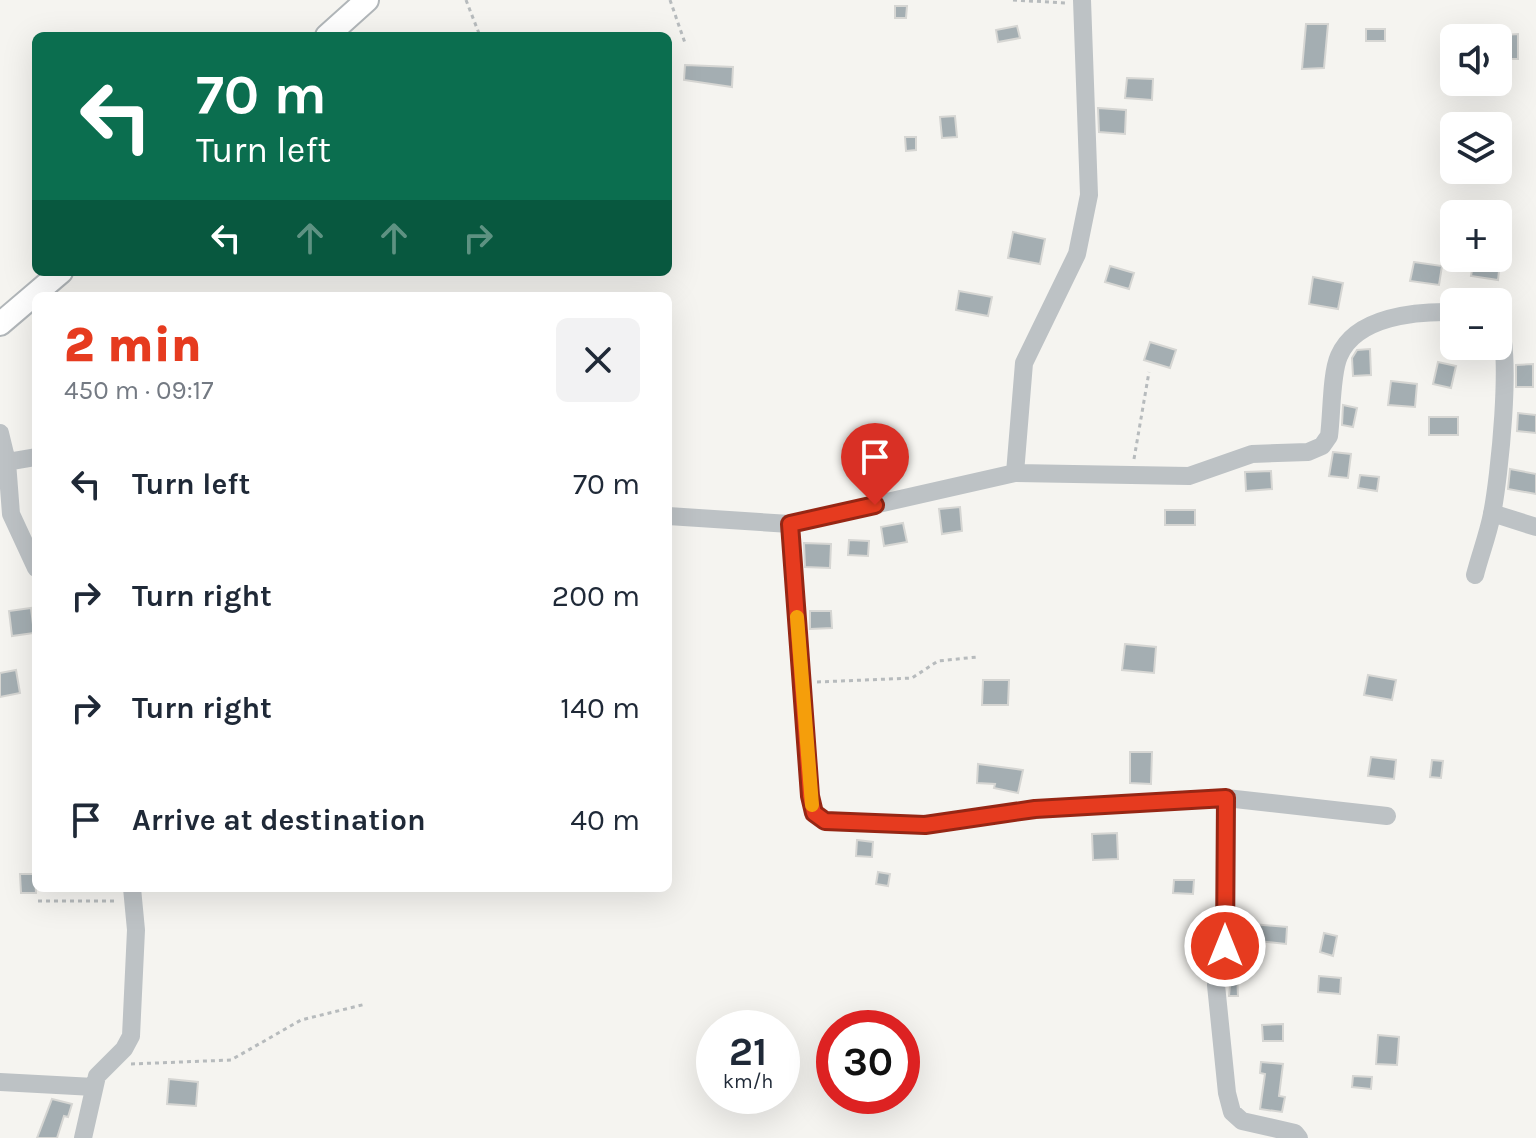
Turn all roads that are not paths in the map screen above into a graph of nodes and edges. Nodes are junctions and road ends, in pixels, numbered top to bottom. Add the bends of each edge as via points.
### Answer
1 (367, 0) edge
2 (1082, 2) edge
3 (331, 32) edge
4 (56, 276) edge
5 (38, 292) edge
6 (32, 297) edge
7 (1440, 313) edge
8 (0, 324) edge
9 (1504, 360) edge
10 (0, 433) edge
11 (32, 458) edge
12 (7, 462) junction
13 (1015, 473) junction
14 (1492, 513) junction
15 (672, 516) edge
16 (790, 524) junction
17 (1536, 527) edge
18 (32, 559) edge
19 (1475, 575) dead end
20 (1226, 798) junction
21 (1387, 816) dead end
22 (132, 894) edge
23 (0, 1082) edge
24 (94, 1087) junction
25 (83, 1138) edge
26 (1299, 1138) edge

1 - 3 main road
2 - 13 street via 1089,195 1077,254 1024,363
4 - 5 main road
6 - 8 main road
7 - 13 street via 1401,315 1355,334 1338,356 1329,436 1308,452 1252,454 1189,476
9 - 14 street
10 - 12 street
11 - 12 street
12 - 18 street via 11,514
13 - 16 street
14 - 17 street
14 - 19 street
15 - 16 street
16 - 20 street via 810,796 814,813 825,821 925,825 1035,809
20 - 21 street
20 - 26 street via 1225,946 1216,985 1227,1093 1232,1112 1242,1121
22 - 24 street via 136,930 131,1036 97,1076
23 - 24 street
24 - 25 street

